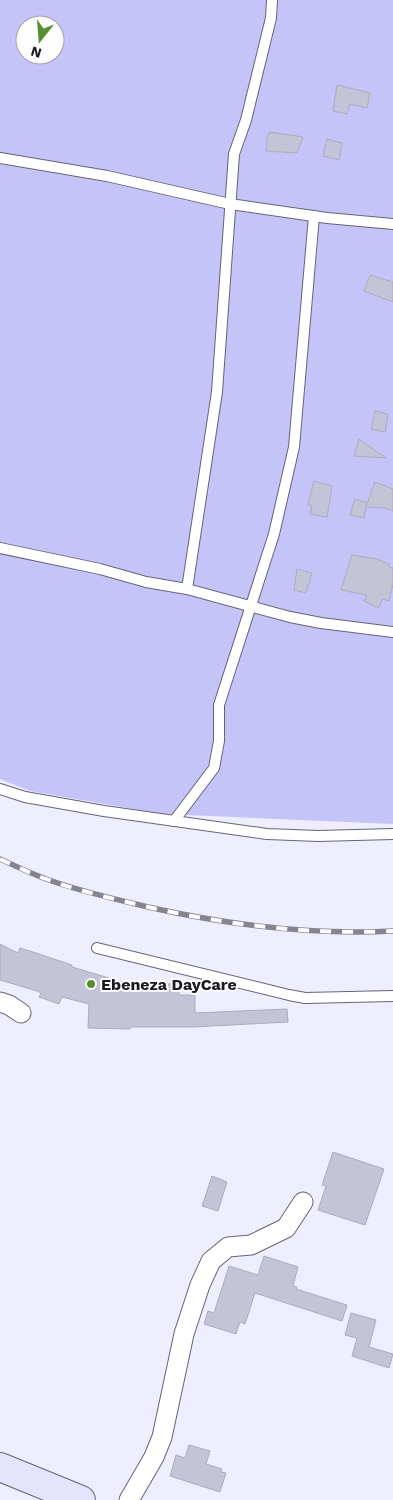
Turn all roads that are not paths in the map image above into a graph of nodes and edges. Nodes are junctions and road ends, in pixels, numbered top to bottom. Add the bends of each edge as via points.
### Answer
1 (272, 0) edge
2 (0, 158) edge
3 (230, 204) junction
4 (314, 216) junction
5 (393, 224) edge
6 (0, 548) edge
7 (187, 589) junction
8 (250, 606) junction
9 (393, 632) edge
10 (0, 789) edge
11 (174, 821) junction
12 (393, 834) edge
13 (97, 948) dead end
14 (393, 996) edge
15 (0, 1002) edge
16 (21, 1013) dead end
17 (302, 1202) dead end
18 (0, 1467) edge
19 (81, 1500) edge
20 (129, 1500) edge

1 - 3 lane via 271,18 234,154
2 - 3 lane via 107,176
3 - 4 lane
3 - 7 lane via 217,392
4 - 5 lane
4 - 8 lane via 294,447 274,534
6 - 7 lane
7 - 8 lane
8 - 9 lane via 322,623
8 - 11 lane via 219,704 219,741 214,768
10 - 11 lane via 25,797
11 - 12 lane via 268,834
13 - 14 lane via 304,998
15 - 16 street
17 - 20 street via 286,1228 251,1245 228,1247 211,1261 184,1334 162,1437 154,1458
18 - 19 street

